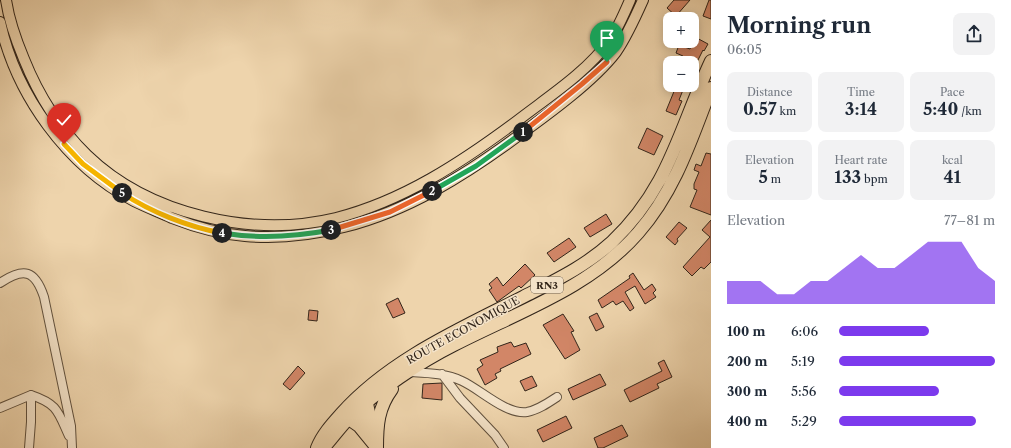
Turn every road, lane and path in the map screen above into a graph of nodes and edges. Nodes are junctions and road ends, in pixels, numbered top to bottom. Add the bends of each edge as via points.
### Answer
1 (6, 0) edge
2 (630, 0) edge
3 (643, 0) edge
4 (647, 0) edge
5 (0, 22) edge
6 (630, 30) junction
7 (711, 61) edge
8 (711, 88) edge
9 (702, 110) edge
10 (0, 283) edge
11 (461, 335) junction
12 (406, 374) junction
13 (442, 374) junction
14 (31, 395) junction
15 (557, 397) dead end
16 (361, 401) junction
17 (0, 408) edge
18 (349, 419) junction
19 (71, 444) edge
20 (29, 448) edge
21 (317, 448) edge
22 (322, 448) edge
23 (377, 448) edge
24 (504, 448) edge

1 - 2 main road via 19,48 39,94 87,155 110,173 162,203 186,212 241,224 269,226 336,218 385,201 435,177 489,142 581,70 610,40
3 - 6 main road
4 - 6 main road
5 - 6 main road via 8,52 36,109 78,159 107,184 133,200 186,223 215,232 271,237 344,227 390,212 476,166 539,121 607,62
7 - 9 highway, ROUTE ECONOMIQUE / RN3
8 - 9 highway, ROUTE ECONOMIQUE / RN3
9 - 11 highway, ROUTE ECONOMIQUE / RN3 via 678,144 658,187 629,225 611,243 568,274
10 - 19 street via 22,273 30,273 41,287 71,426
11 - 12 highway, ROUTE ECONOMIQUE / RN3
11 - 16 highway, ROUTE ECONOMIQUE / RN3 via 411,357
12 - 13 street
12 - 16 highway, ROUTE ECONOMIQUE / RN3
12 - 23 highway via 384,400 380,410
13 - 15 street via 462,381 490,399 515,410 526,412
13 - 24 street
14 - 17 street
14 - 19 street via 46,400 57,409
14 - 20 street
16 - 18 highway, ROUTE ECONOMIQUE / RN3
16 - 21 highway, ROUTE ECONOMIQUE / RN3 via 333,424
16 - 23 main road
18 - 22 highway, ROUTE ECONOMIQUE / RN3
18 - 23 highway via 359,426

